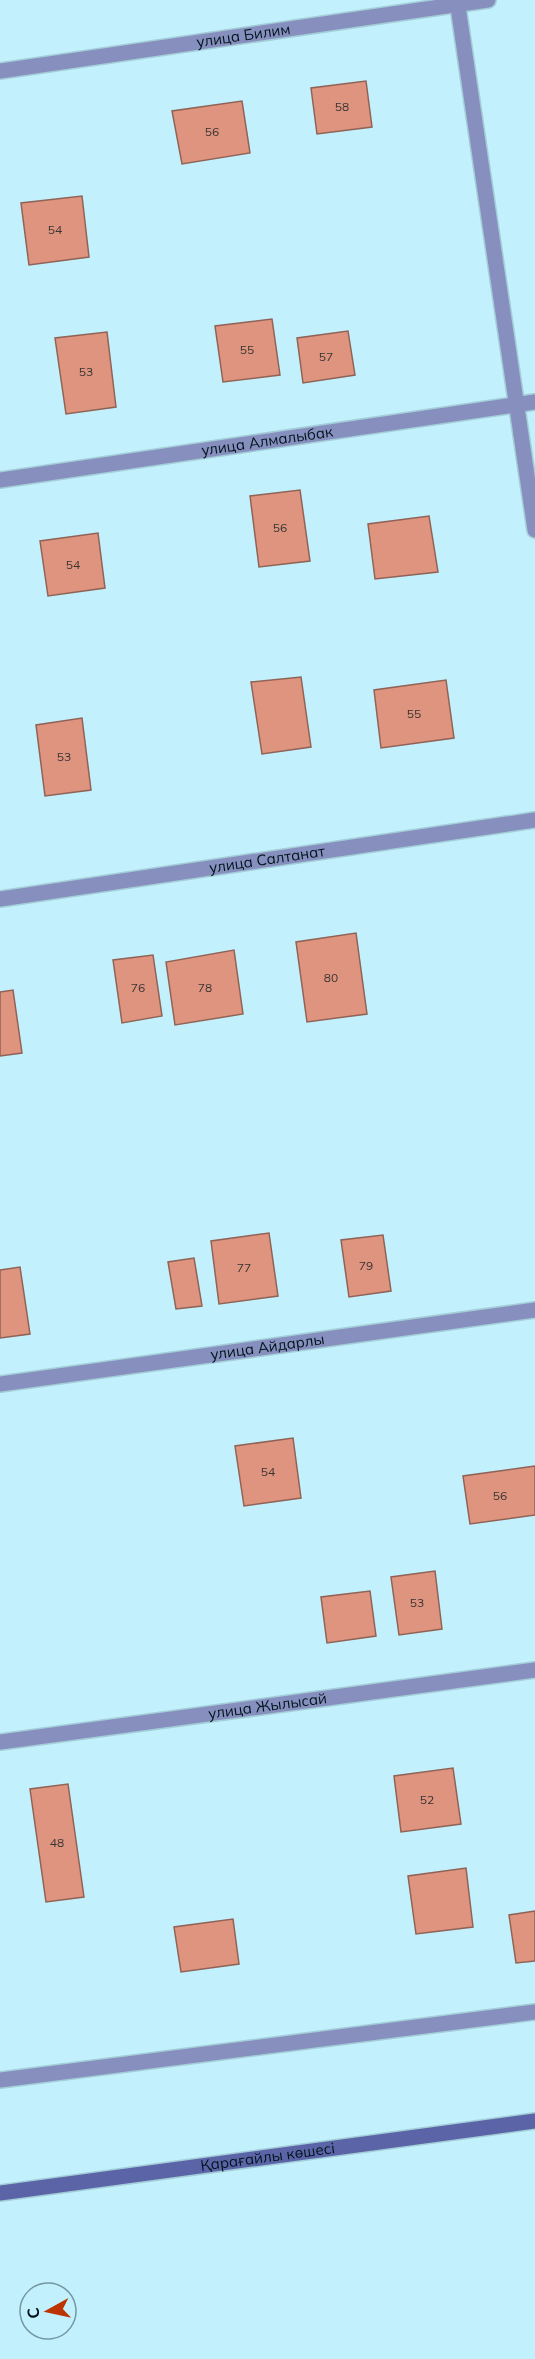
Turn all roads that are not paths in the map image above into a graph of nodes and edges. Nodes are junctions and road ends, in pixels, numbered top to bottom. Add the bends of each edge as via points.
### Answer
1 (488, 0) edge
2 (457, 2) edge
3 (0, 71) edge
4 (535, 402) edge
5 (516, 405) junction
6 (0, 480) edge
7 (535, 530) edge
8 (535, 820) edge
9 (0, 900) edge
10 (535, 1310) edge
11 (0, 1384) edge
12 (535, 1670) edge
13 (0, 1742) edge
14 (535, 2012) edge
15 (0, 2080) edge
16 (535, 2121) edge
17 (0, 2193) edge

1 - 2 street, улица Билим
2 - 3 street, улица Билим
2 - 5 street
4 - 5 street, улица Алмалыбак
5 - 6 street, улица Алмалыбак
5 - 7 street
8 - 9 street, улица Салтанат
10 - 11 street, улица Айдарлы
12 - 13 street, улица Жылысай
14 - 15 street
16 - 17 street, Қарағайлы көшесі

